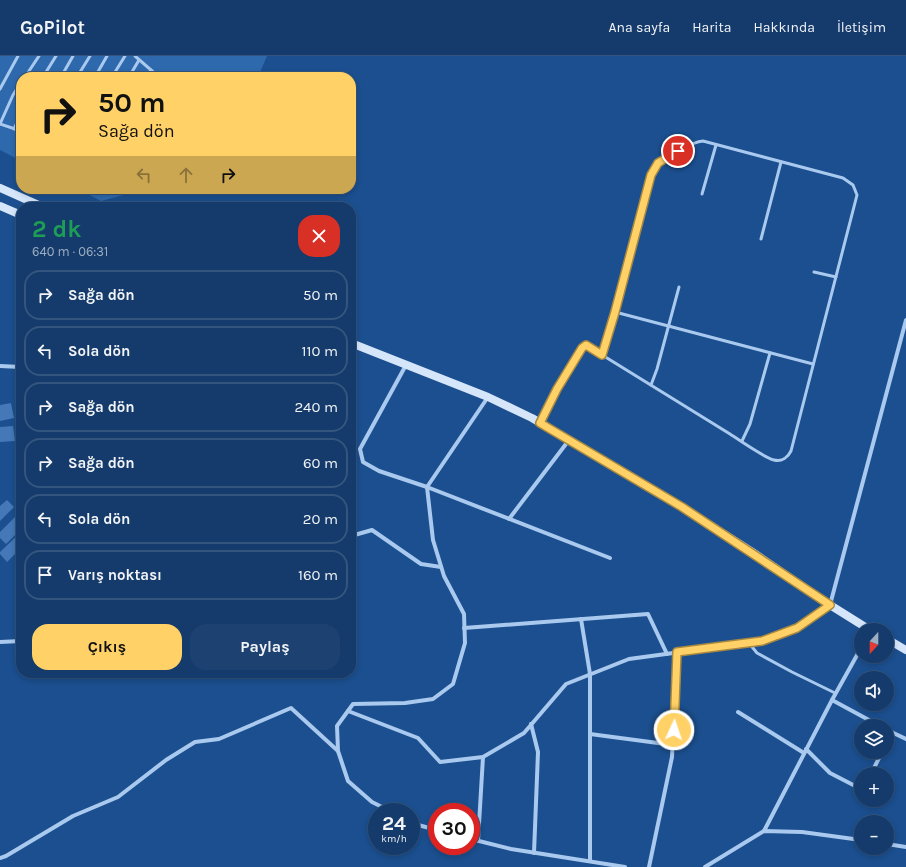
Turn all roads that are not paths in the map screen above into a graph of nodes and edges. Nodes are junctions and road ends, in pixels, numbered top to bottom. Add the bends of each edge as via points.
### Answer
1 (18, 56) edge
2 (38, 56) edge
3 (56, 56) edge
4 (74, 56) edge
5 (90, 56) edge
6 (107, 56) edge
7 (124, 56) edge
8 (135, 56) edge
9 (139, 60) junction
10 (151, 70) joint
11 (28, 72) edge
12 (46, 72) edge
13 (64, 72) edge
14 (80, 72) edge
15 (98, 72) edge
16 (115, 72) edge
17 (132, 72) edge
18 (153, 72) edge
19 (0, 89) edge
20 (16, 90) edge
21 (0, 124) edge
22 (16, 125) edge
23 (14, 129) joint
24 (716, 145) junction
25 (781, 162) junction
26 (0, 188) edge
27 (702, 194) dead end
28 (31, 202) edge
29 (0, 206) edge
30 (16, 213) edge
31 (761, 239) dead end
32 (814, 272) dead end
33 (836, 277) junction
34 (679, 287) dead end
35 (615, 312) junction
36 (906, 320) edge
37 (669, 326) junction
38 (356, 345) edge
39 (770, 353) junction
40 (602, 355) junction
41 (813, 364) junction
42 (406, 365) junction
43 (0, 366) edge
44 (16, 366) edge
45 (651, 385) junction
46 (488, 397) junction
47 (540, 423) junction
48 (568, 440) junction
49 (742, 441) junction
50 (427, 487) junction
51 (509, 519) junction
52 (356, 535) edge
53 (610, 558) dead end
54 (441, 567) junction
55 (830, 605) junction
56 (581, 619) junction
57 (859, 623) edge
58 (464, 628) junction
59 (16, 641) edge
60 (0, 642) edge
61 (749, 643) junction
62 (894, 643) edge
63 (906, 650) edge
64 (677, 652) junction
65 (667, 654) junction
66 (854, 660) edge
67 (590, 674) junction
68 (835, 694) junction
69 (832, 700) junction
70 (348, 711) junction
71 (738, 712) dead end
72 (867, 719) edge
73 (531, 724) junction
74 (894, 733) edge
75 (590, 734) junction
76 (906, 739) edge
77 (673, 745) junction
78 (338, 751) junction
79 (805, 751) junction
80 (483, 757) junction
81 (854, 785) edge
82 (374, 803) edge
83 (480, 807) edge
84 (764, 831) junction
85 (854, 839) edge
86 (480, 841) edge
87 (894, 845) edge
88 (906, 847) edge
89 (534, 852) junction
90 (0, 858) edge
91 (590, 862) junction
92 (625, 867) edge
93 (649, 867) edge
94 (705, 867) edge

1 - 19 lane
2 - 11 lane
3 - 12 lane
4 - 13 lane
5 - 14 lane
6 - 15 lane
7 - 16 lane
8 - 9 lane
9 - 10 lane
9 - 17 lane
10 - 18 lane
20 - 21 lane
21 - 23 lane
22 - 23 lane
24 - 25 lane
24 - 27 lane
24 - 35 lane via 703,141 696,142 654,167
25 - 31 lane
25 - 33 lane via 843,178 850,182 855,190 857,195
26 - 28 street
29 - 30 street
32 - 33 lane
33 - 41 lane
34 - 37 lane
35 - 37 lane
35 - 40 lane
36 - 55 street
37 - 39 lane
37 - 45 lane
38 - 42 street
39 - 41 lane
39 - 49 lane via 750,424
40 - 45 lane
40 - 47 lane via 586,345 582,348
41 - 49 lane via 789,454 783,460 775,460
42 - 46 street
42 - 50 street via 360,449 362,462 379,471
43 - 44 street
45 - 49 lane
46 - 47 street
46 - 50 street
47 - 48 street
48 - 51 street
48 - 55 street via 682,507
50 - 51 street
50 - 54 street via 433,540
51 - 53 street
52 - 54 street via 372,530 422,564
54 - 58 street via 464,614
55 - 57 street
55 - 61 street via 797,628
56 - 58 street
56 - 65 street via 648,614
56 - 67 street
58 - 70 street via 465,643 453,684 433,699 405,703 353,704
59 - 60 street
61 - 64 street
61 - 68 lane via 757,653
62 - 63 street
64 - 65 street
64 - 77 street
65 - 67 street via 629,659
66 - 68 street
67 - 73 street via 566,684
67 - 75 street
68 - 69 street
69 - 72 street
69 - 79 street
70 - 78 street via 337,726
70 - 80 street via 418,738 440,762
71 - 79 street
73 - 80 street via 524,733
73 - 89 street via 538,752
74 - 76 street
75 - 77 street
75 - 91 street
77 - 93 street
78 - 82 street via 348,781
78 - 90 street via 290,708 219,739 195,742 166,760 118,797 73,816
79 - 81 street via 830,773
79 - 84 street
80 - 83 street
84 - 85 street via 802,832
84 - 94 street
86 - 89 street
87 - 88 street
89 - 91 street
91 - 92 street

